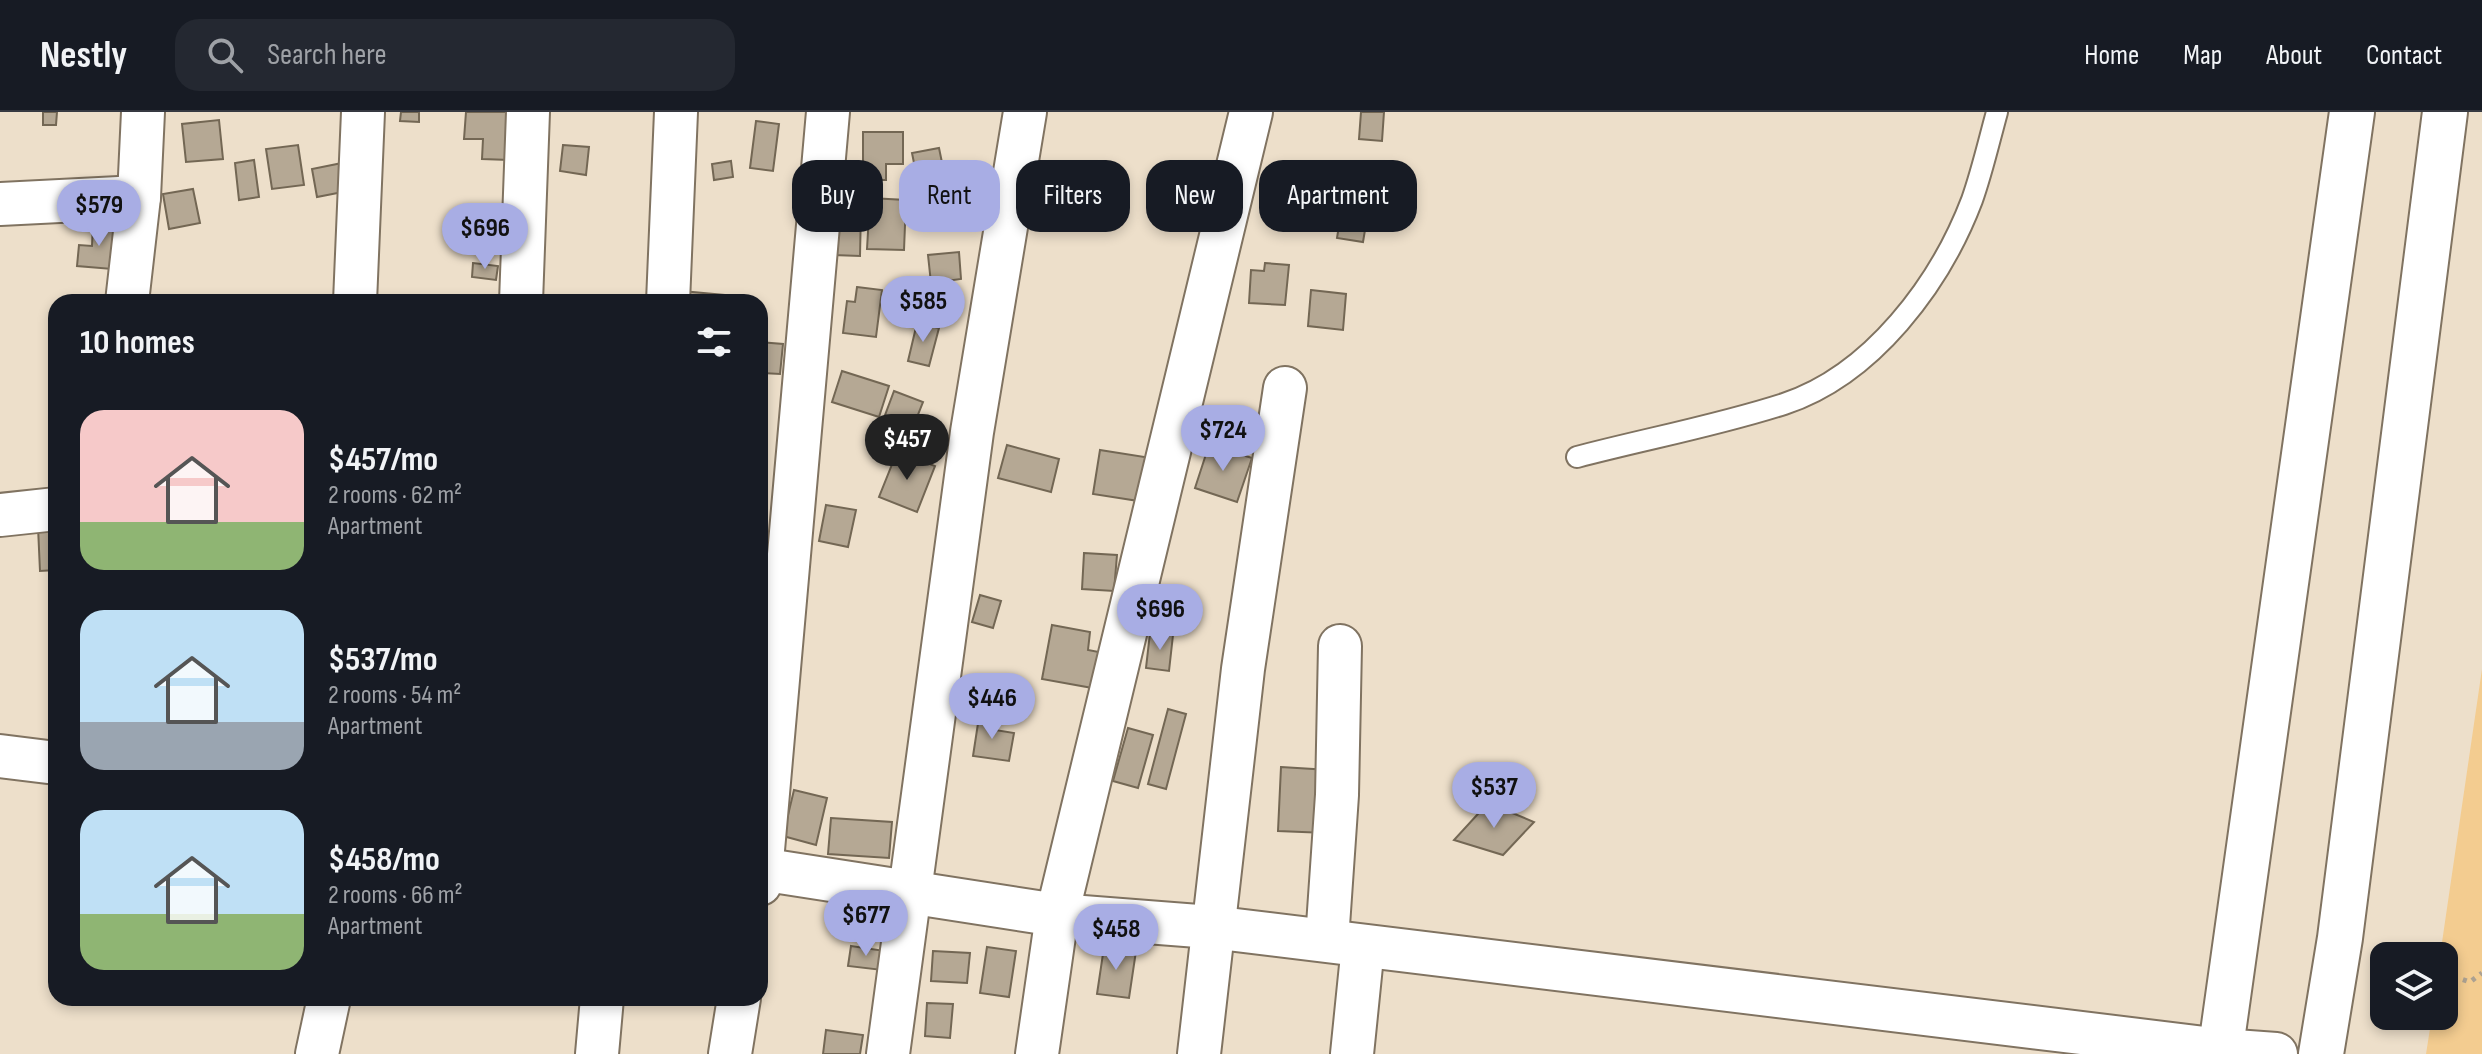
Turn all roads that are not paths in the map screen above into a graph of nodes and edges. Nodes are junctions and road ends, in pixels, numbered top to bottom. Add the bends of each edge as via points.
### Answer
1 (143, 112) edge
2 (363, 112) edge
3 (528, 112) edge
4 (676, 112) edge
5 (828, 112) edge
6 (1025, 112) edge
7 (1251, 112) edge
8 (1997, 112) edge
9 (2352, 112) edge
10 (2445, 112) edge
11 (139, 197) junction
12 (0, 204) edge
13 (128, 294) edge
14 (355, 294) edge
15 (521, 294) edge
16 (668, 294) edge
17 (1285, 388) dead end
18 (1577, 457) dead end
19 (48, 510) edge
20 (0, 515) edge
21 (1340, 646) dead end
22 (0, 756) edge
23 (48, 762) edge
24 (768, 794) edge
25 (768, 875) edge
26 (909, 890) junction
27 (1057, 915) junction
28 (1211, 927) junction
29 (1345, 943) junction
30 (327, 1006) edge
31 (601, 1006) edge
32 (738, 1006) edge
33 (2220, 1052) edge
34 (317, 1054) edge
35 (597, 1054) edge
36 (730, 1054) edge
37 (888, 1054) edge
38 (1037, 1054) edge
39 (1199, 1054) edge
40 (1352, 1054) edge
41 (2276, 1054) edge
42 (2321, 1054) edge

1 - 11 street
2 - 14 street
3 - 15 street
4 - 16 street
5 - 24 street
6 - 26 street via 972,432
7 - 27 street
8 - 18 lane via 1971,201 1935,272 1895,330 1853,367 1787,403
9 - 33 street
10 - 42 street
11 - 12 street
11 - 13 street
17 - 28 street
19 - 20 street
21 - 29 street via 1337,795
22 - 23 street
25 - 26 street
26 - 27 street
26 - 37 street
27 - 28 street
27 - 38 street
28 - 29 street
28 - 39 street
29 - 33 street
29 - 40 street
30 - 34 street
31 - 35 street
32 - 36 street
33 - 41 street

